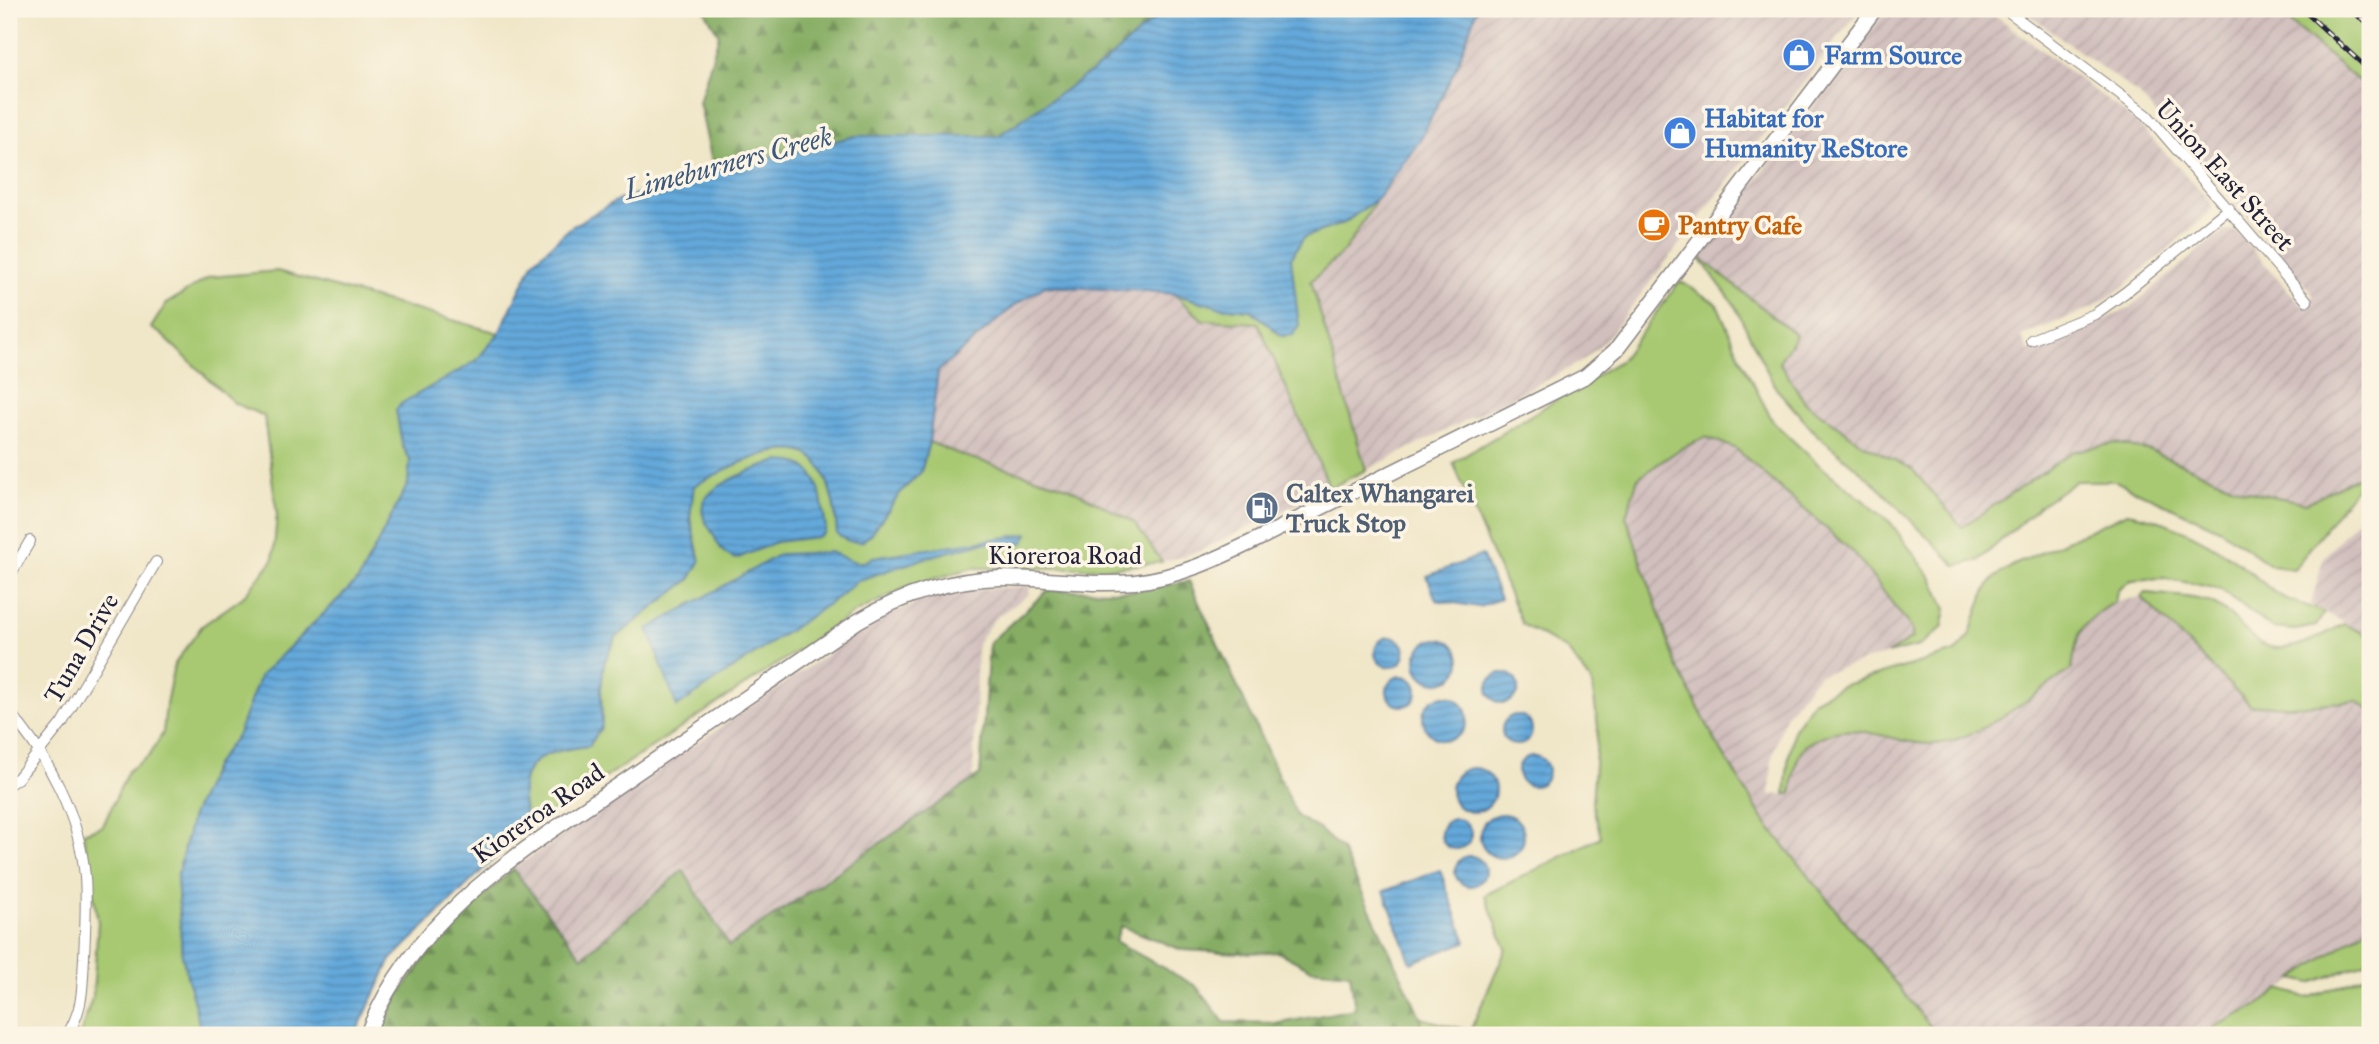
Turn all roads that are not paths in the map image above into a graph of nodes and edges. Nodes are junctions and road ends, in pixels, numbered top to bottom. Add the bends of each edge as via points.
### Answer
1 (1875, 9) edge
2 (2005, 9) edge
3 (2229, 208) junction
4 (2307, 301) dead end
5 (2031, 340) dead end
6 (30, 541) dead end
7 (156, 562) dead end
8 (9, 577) edge
9 (9, 712) edge
10 (39, 753) junction
11 (9, 784) edge
12 (67, 1035) edge
13 (367, 1035) edge

1 - 13 main road, Kioreroa Road via 1616,349 1586,376 1188,570 1132,582 975,580 931,588 889,603 480,883 422,940 386,992
2 - 3 street, Union East Street via 2147,115
3 - 4 street, Union East Street
3 - 5 street via 2095,314
6 - 8 street
7 - 10 street, Tuna Drive via 62,723
9 - 10 street
10 - 11 street, Tuna Drive
10 - 12 street via 65,801 85,874 81,1000 78,1018

